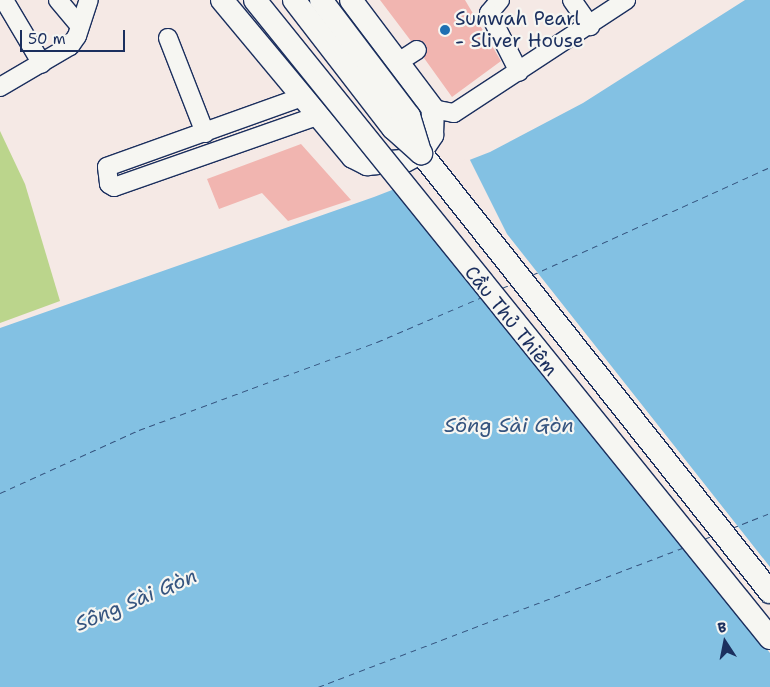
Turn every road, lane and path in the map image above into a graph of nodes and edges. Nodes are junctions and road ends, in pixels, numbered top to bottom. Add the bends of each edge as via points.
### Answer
1 (4, 0) edge
2 (58, 0) edge
3 (89, 0) edge
4 (222, 0) edge
5 (255, 0) edge
6 (294, 0) edge
7 (321, 0) edge
8 (351, 0) edge
9 (500, 0) edge
10 (572, 0) edge
11 (626, 0) edge
12 (79, 25) junction
13 (590, 26) junction
14 (168, 38) dead end
15 (42, 64) junction
16 (519, 72) junction
17 (0, 87) edge
18 (302, 97) junction
19 (434, 108) junction
20 (317, 116) junction
21 (205, 133) junction
22 (186, 139) junction
23 (421, 153) junction
24 (193, 159) junction
25 (770, 592) edge
26 (770, 638) edge

1 - 15 street
2 - 12 street
3 - 12 street
4 - 18 main road
5 - 26 main road, Cầu Thủ Thiêm, bridge
6 - 23 main road, Cầu Thủ Thiêm, bridge via 393,128
7 - 23 main road, bridge via 410,116
8 - 19 main road via 408,55
9 - 16 street via 489,13
10 - 13 street
11 - 13 street
12 - 15 street via 70,46
13 - 16 street
14 - 21 street
15 - 17 street
16 - 19 street via 454,113
18 - 20 main road
18 - 21 street
19 - 20 main road via 432,135 420,153 386,165 367,164 353,157
20 - 24 street
21 - 22 street
22 - 24 street
22 - 24 street via 107,168 105,173 112,187
23 - 25 main road, Cầu Thủ Thiêm

